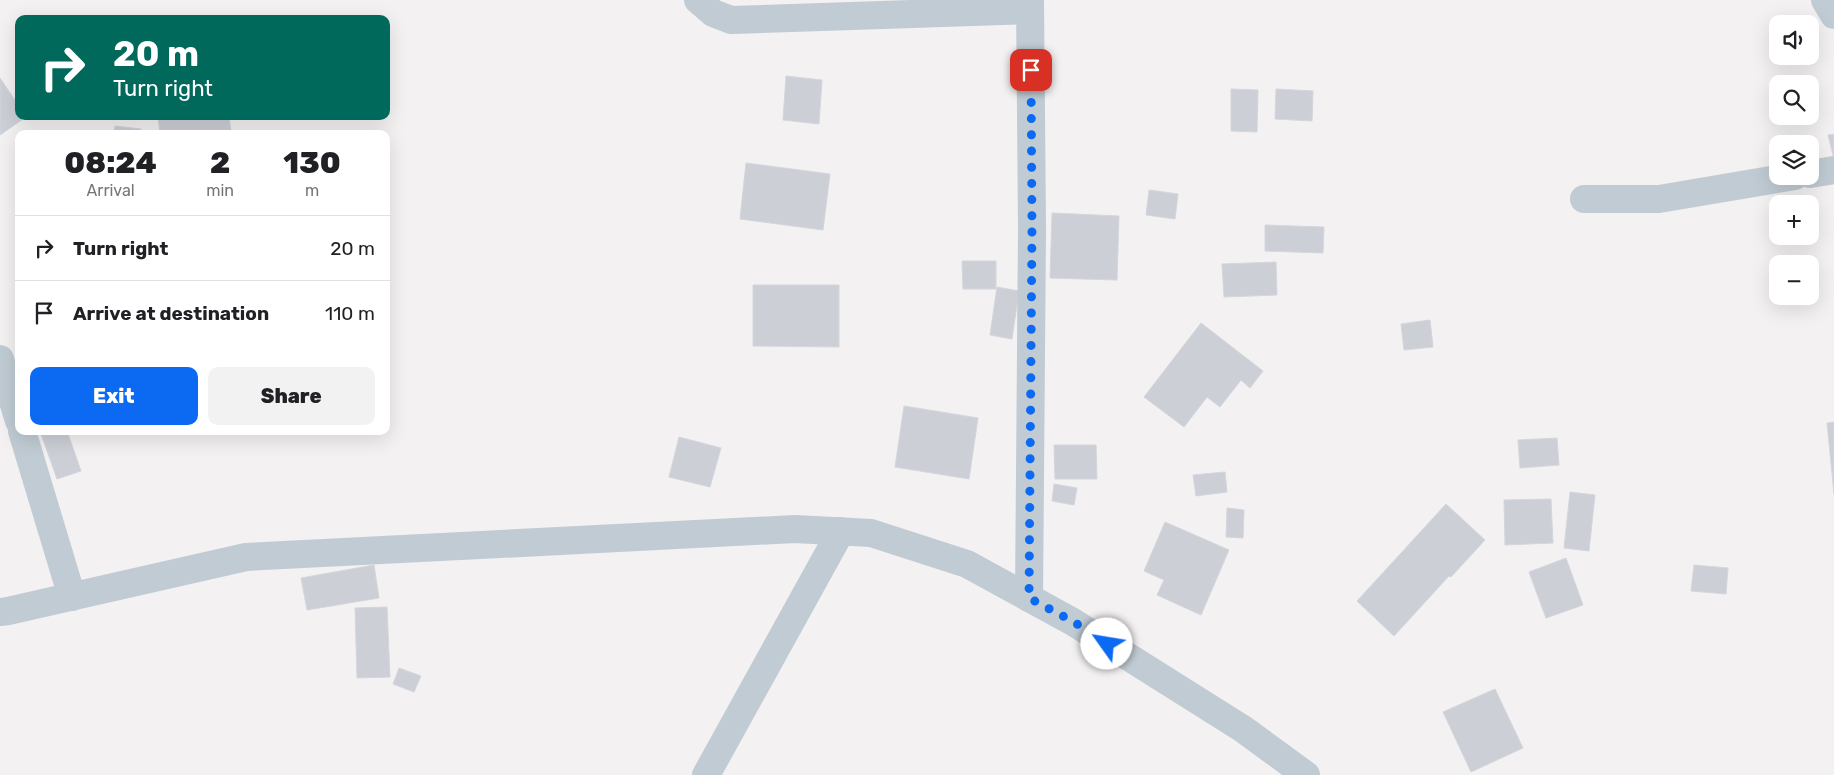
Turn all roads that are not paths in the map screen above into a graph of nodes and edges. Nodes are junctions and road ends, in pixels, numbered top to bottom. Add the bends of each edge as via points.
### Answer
1 (698, 0) edge
2 (1825, 0) edge
3 (1030, 5) edge
4 (1834, 15) edge
5 (1834, 170) edge
6 (1819, 172) edge
7 (1769, 181) edge
8 (1584, 200) dead end
9 (0, 359) edge
10 (15, 409) edge
11 (23, 435) edge
12 (841, 531) junction
13 (72, 597) junction
14 (1029, 598) junction
15 (0, 612) edge
16 (706, 775) edge
17 (1306, 775) edge

1 - 3 street via 713,13 731,20
2 - 4 street
3 - 14 street
5 - 6 street
7 - 8 street via 1659,199
9 - 10 street
11 - 13 street
12 - 13 street via 795,529 246,557
12 - 14 street via 871,533 967,564
12 - 16 street
13 - 15 street
14 - 17 street via 1074,622 1234,724

